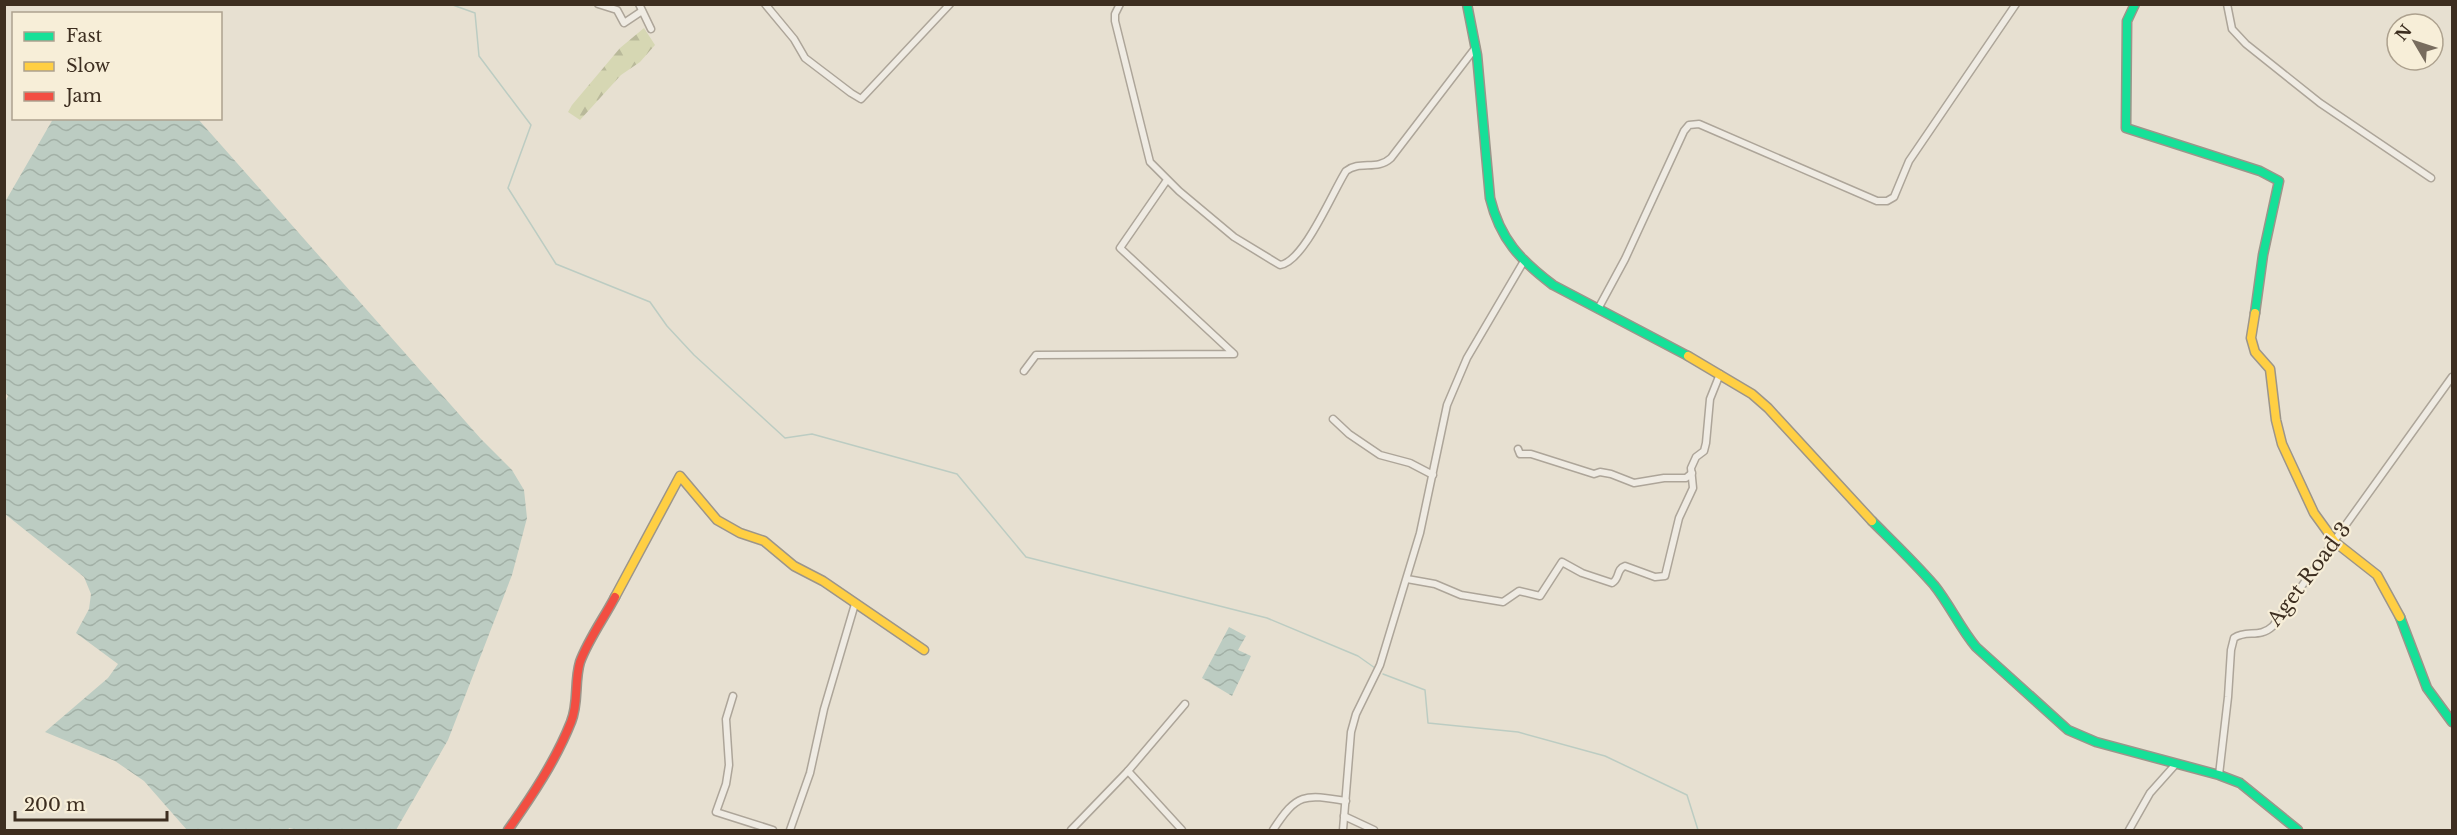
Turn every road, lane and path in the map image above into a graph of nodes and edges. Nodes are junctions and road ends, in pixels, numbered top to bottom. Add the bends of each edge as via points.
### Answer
1 (598, 4) edge
2 (765, 4) edge
3 (950, 4) edge
4 (1120, 4) edge
5 (1467, 4) edge
6 (2016, 4) edge
7 (2134, 4) edge
8 (2227, 4) edge
9 (641, 8) edge
10 (651, 29) dead end
11 (1476, 47) junction
12 (2431, 178) dead end
13 (1167, 180) junction
14 (1524, 261) junction
15 (1598, 309) junction
16 (1024, 371) dead end
17 (1720, 374) junction
18 (2452, 377) edge
19 (1333, 419) dead end
20 (1518, 449) dead end
21 (1692, 473) junction
22 (1432, 475) junction
23 (2335, 542) junction
24 (1407, 579) junction
25 (855, 604) junction
26 (924, 650) dead end
27 (733, 696) dead end
28 (1185, 704) dead end
29 (2452, 722) edge
30 (2175, 765) junction
31 (1128, 771) junction
32 (2219, 776) junction
33 (1346, 801) junction
34 (1344, 816) junction
35 (508, 831) edge
36 (773, 831) edge
37 (789, 831) edge
38 (1071, 831) edge
39 (1182, 831) edge
40 (1273, 831) edge
41 (1343, 831) edge
42 (1374, 831) edge
43 (2129, 831) edge
44 (2298, 831) edge

1 - 9 street via 617,10 624,23
2 - 3 street via 805,58 861,99
4 - 13 street via 1115,21 1148,155 1154,168
5 - 11 street
6 - 15 street via 1909,161 1894,197 1887,201 1877,201 1699,124 1689,125
7 - 23 street via 2127,29 2126,128 2260,171 2279,181 2256,293 2252,345 2270,369 2276,420 2285,451 2314,513
8 - 12 street via 2232,29 2246,44 2320,103
9 - 10 street
11 - 13 street via 1391,158 1382,165 1352,166 1346,171 1312,232 1284,265 1274,263 1234,237
11 - 14 street via 1492,210 1508,244
13 - 16 street via 1120,248 1234,354 1036,355
14 - 15 street via 1553,285
14 - 22 street via 1467,358 1447,405
15 - 17 street
17 - 21 street via 1710,399 1704,451 1696,457
17 - 30 street via 1768,408 1933,584 1968,638 2056,721 2081,737
18 - 23 street, Aget Road 3
19 - 22 street via 1380,455 1410,463
20 - 21 street via 1562,466 1611,474 1634,483 1686,478
21 - 24 street via 1693,488 1679,519 1665,576 1625,566 1612,583 1562,562 1540,596 1519,591 1503,602
22 - 24 street
23 - 29 street via 2377,575 2401,619 2427,688
23 - 32 street, Aget Road 3 via 2273,626 2262,633 2234,638
24 - 33 street via 1380,665 1351,732
25 - 26 street
25 - 35 street via 764,542 717,520 680,476 581,660 575,709 568,729 537,788
25 - 37 street via 810,773
27 - 36 street via 726,719 729,765 716,812
28 - 31 street
30 - 32 street
30 - 43 street via 2150,793
31 - 38 street
31 - 39 street
32 - 44 street via 2246,788
33 - 34 street
33 - 40 street via 1303,798 1288,810
34 - 41 street
34 - 42 street

